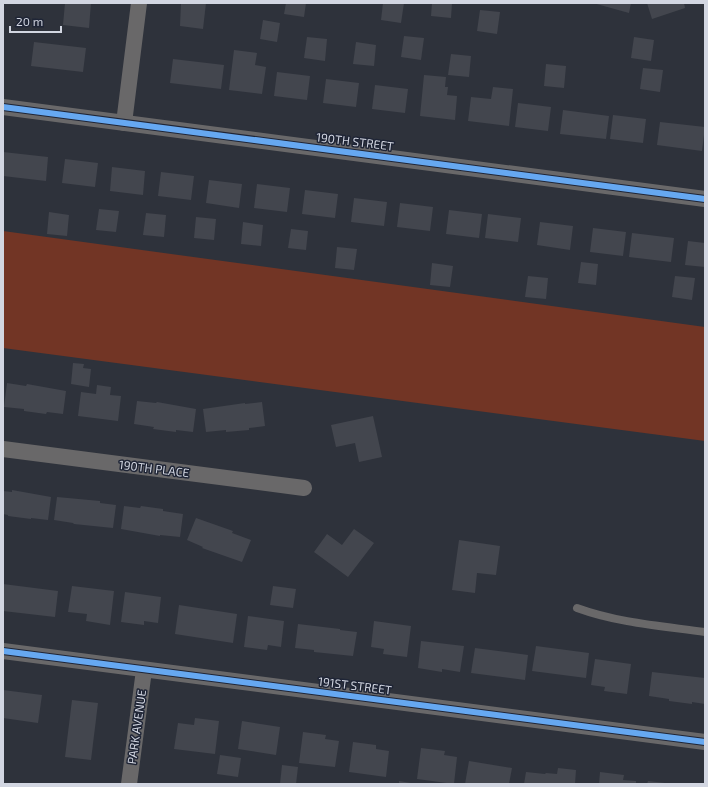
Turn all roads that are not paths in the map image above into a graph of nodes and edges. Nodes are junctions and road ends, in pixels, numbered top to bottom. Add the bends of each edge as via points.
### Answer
1 (139, 3) edge
2 (3, 107) edge
3 (124, 123) junction
4 (705, 199) edge
5 (3, 449) edge
6 (304, 488) dead end
7 (577, 608) dead end
8 (705, 632) edge
9 (3, 651) edge
10 (144, 670) junction
11 (705, 742) edge
12 (129, 784) edge

1 - 3 street
2 - 3 street, 190TH STREET
3 - 4 street, 190TH STREET
5 - 6 street, 190TH PLACE
7 - 8 lane via 604,617 640,624
9 - 10 street, 191ST STREET
10 - 11 street, 191ST STREET
10 - 12 street, PARK AVENUE

